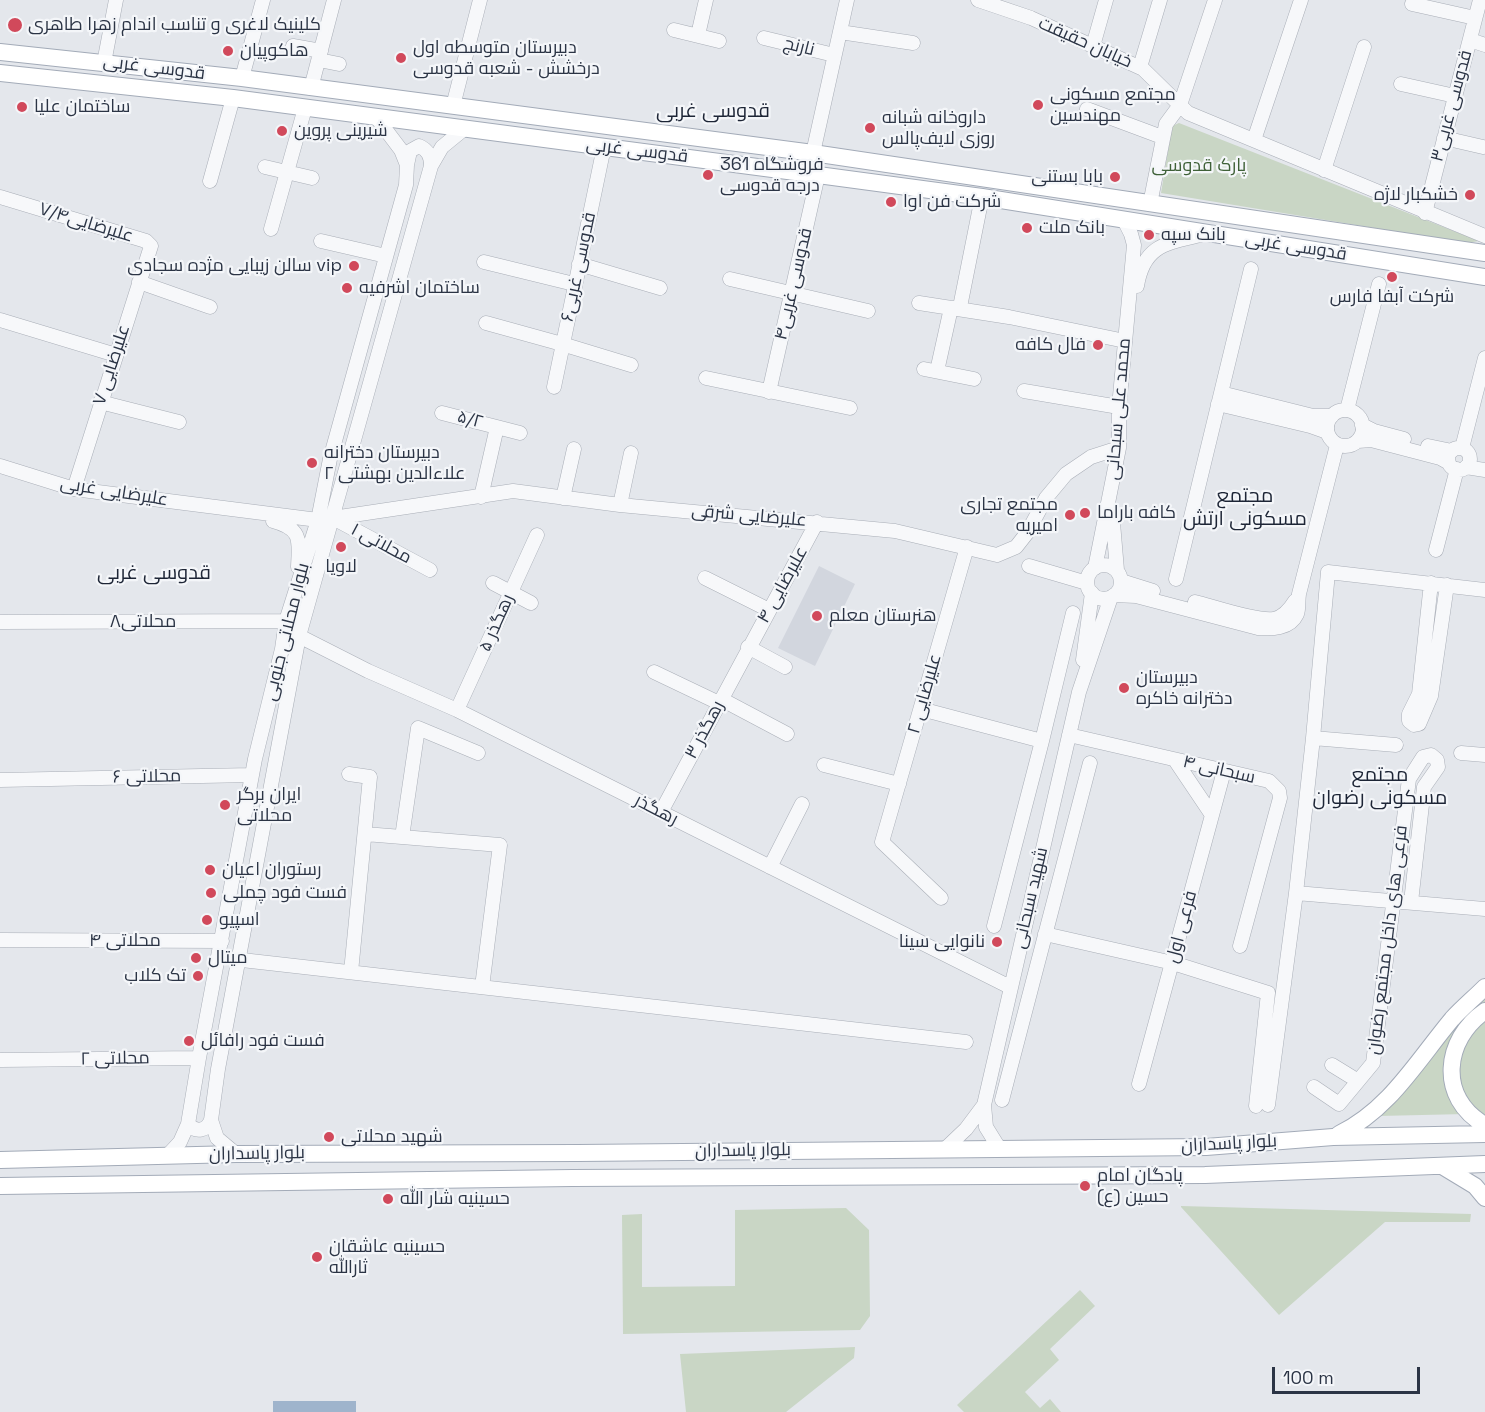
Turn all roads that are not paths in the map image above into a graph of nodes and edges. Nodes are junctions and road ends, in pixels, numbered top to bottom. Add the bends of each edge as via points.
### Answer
1 (116, 0) edge
2 (334, 0) edge
3 (480, 0) edge
4 (706, 0) edge
5 (847, 0) edge
6 (978, 0) edge
7 (1106, 0) edge
8 (1160, 0) edge
9 (1215, 0) edge
10 (1301, 0) edge
11 (1480, 0) edge
12 (262, 4) edge
13 (1412, 4) dead end
14 (1018, 7) edge
15 (1475, 18) junction
16 (674, 30) dead end
17 (840, 32) junction
18 (698, 34) junction
19 (764, 38) dead end
20 (1470, 40) junction
21 (719, 41) dead end
22 (913, 43) dead end
23 (1485, 45) edge
24 (293, 46) dead end
25 (1094, 46) junction
26 (1364, 46) dead end
27 (0, 52) edge
28 (834, 55) junction
29 (320, 56) junction
30 (104, 63) junction
31 (339, 64) dead end
32 (1140, 67) junction
33 (0, 74) edge
34 (242, 78) junction
35 (1401, 84) dead end
36 (311, 88) junction
37 (1455, 96) junction
38 (232, 98) junction
39 (1180, 105) junction
40 (453, 106) junction
41 (305, 108) junction
42 (1087, 109) dead end
43 (376, 117) junction
44 (464, 129) junction
45 (1162, 137) junction
46 (1444, 138) junction
47 (708, 139) junction
48 (1254, 140) junction
49 (604, 147) junction
50 (1482, 147) dead end
51 (813, 153) junction
52 (705, 160) junction
53 (406, 165) junction
54 (431, 166) junction
55 (265, 167) dead end
56 (1324, 170) junction
57 (287, 172) junction
58 (818, 175) junction
59 (956, 175) junction
60 (312, 178) dead end
61 (210, 181) dead end
62 (953, 194) junction
63 (0, 197) edge
64 (982, 197) junction
65 (1150, 204) junction
66 (1425, 213) junction
67 (1124, 220) junction
68 (271, 230) dead end
69 (1209, 233) junction
70 (1485, 236) edge
71 (321, 241) dead end
72 (149, 243) joint
73 (1485, 253) edge
74 (386, 256) junction
75 (484, 262) dead end
76 (579, 264) junction
77 (1251, 269) dead end
78 (1485, 277) edge
79 (730, 279) dead end
80 (139, 282) junction
81 (574, 284) junction
82 (1379, 284) dead end
83 (660, 288) dead end
84 (792, 292) junction
85 (918, 303) dead end
86 (210, 307) dead end
87 (951, 308) junction
88 (868, 310) dead end
89 (1127, 321) junction
90 (4, 322) edge
91 (486, 323) dead end
92 (1125, 341) junction
93 (562, 344) junction
94 (116, 355) junction
95 (1485, 357) edge
96 (630, 365) dead end
97 (706, 378) dead end
98 (974, 379) dead end
99 (554, 387) dead end
100 (1024, 391) dead end
101 (770, 392) junction
102 (1219, 399) junction
103 (100, 402) junction
104 (1119, 407) junction
105 (850, 408) dead end
106 (1347, 410) junction
107 (442, 413) dead end
108 (1332, 416) junction
109 (178, 422) dead end
110 (1362, 425) junction
111 (497, 427) junction
112 (1327, 432) junction
113 (520, 433) dead end
114 (1358, 441) junction
115 (1337, 445) junction
116 (1119, 448) junction
117 (574, 449) dead end
118 (630, 453) dead end
119 (1459, 459) junction
120 (1485, 460) edge
121 (0, 466) edge
122 (1485, 470) edge
123 (74, 489) junction
124 (481, 496) junction
125 (1111, 497) junction
126 (563, 498) junction
127 (620, 505) junction
128 (230, 510) junction
129 (326, 519) junction
130 (817, 522) junction
131 (537, 535) dead end
132 (967, 547) junction
133 (1436, 550) dead end
134 (1029, 566) dead end
135 (1095, 568) junction
136 (430, 570) dead end
137 (1119, 576) junction
138 (705, 578) dead end
139 (1176, 579) dead end
140 (297, 583) junction
141 (493, 583) dead end
142 (1431, 583) junction
143 (1447, 585) junction
144 (1090, 588) junction
145 (1485, 590) edge
146 (511, 592) junction
147 (1112, 596) junction
148 (531, 603) dead end
149 (769, 610) junction
150 (1073, 613) dead end
151 (1239, 618) junction
152 (286, 621) junction
153 (0, 622) edge
154 (299, 636) junction
155 (748, 647) junction
156 (786, 667) dead end
157 (654, 672) dead end
158 (1079, 692) junction
159 (720, 701) junction
160 (921, 709) junction
161 (457, 711) junction
162 (787, 734) dead end
163 (1069, 735) junction
164 (1313, 738) junction
165 (1042, 741) junction
166 (1396, 745) dead end
167 (478, 753) dead end
168 (1461, 753) dead end
169 (1485, 755) edge
170 (1175, 760) junction
171 (1090, 763) dead end
172 (824, 765) dead end
173 (1224, 771) junction
174 (349, 774) dead end
175 (252, 775) junction
176 (0, 780) edge
177 (899, 784) junction
178 (802, 804) dead end
179 (661, 812) junction
180 (1212, 815) junction
181 (365, 834) junction
182 (402, 837) junction
183 (770, 867) junction
184 (1296, 893) junction
185 (941, 898) dead end
186 (1394, 900) junction
187 (1411, 902) junction
188 (1485, 909) edge
189 (994, 926) dead end
190 (1045, 934) junction
191 (0, 940) edge
192 (222, 941) junction
193 (1240, 946) dead end
194 (219, 958) junction
195 (240, 960) junction
196 (1173, 963) junction
197 (351, 972) junction
198 (482, 987) junction
199 (1011, 987) junction
200 (1485, 987) edge
201 (1485, 1011) edge
202 (966, 1042) dead end
203 (199, 1058) junction
204 (0, 1060) edge
205 (1332, 1065) dead end
206 (1358, 1081) junction
207 (1139, 1084) dead end
208 (1314, 1087) dead end
209 (1002, 1100) dead end
210 (984, 1105) junction
211 (212, 1120) junction
212 (188, 1124) junction
213 (1485, 1125) edge
214 (1485, 1134) edge
215 (1333, 1137) junction
216 (1206, 1146) junction
217 (946, 1148) junction
218 (999, 1148) junction
219 (578, 1153) junction
220 (236, 1154) junction
221 (168, 1155) junction
222 (0, 1160) edge
223 (1485, 1164) edge
224 (1442, 1166) junction
225 (1205, 1175) junction
226 (578, 1178) junction
227 (0, 1186) edge
228 (1485, 1198) edge

1 - 30 street
2 - 29 street
3 - 40 street
4 - 18 street
5 - 17 street
6 - 14 street, خیابان حقیقت
7 - 25 street
8 - 32 street
9 - 39 street
10 - 48 street
11 - 15 street, قدوسی غربی۳
12 - 34 street
13 - 15 street
14 - 25 street, خیابان حقیقت
15 - 20 street, قدوسی غربی۳
16 - 18 street
17 - 22 street
17 - 28 street
18 - 21 street
19 - 28 street, نارنج
20 - 23 street
20 - 37 street, قدوسی غربی۳
24 - 29 street
25 - 32 street, خیابان حقیقت
26 - 56 street
27 - 30 main road, قدوسی غربی
28 - 51 street
29 - 31 street
29 - 36 street
30 - 34 main road, قدوسی غربی
32 - 39 street, خیابان حقیقت
33 - 38 main road, قدوسی غربی
34 - 36 main road, قدوسی غربی
35 - 37 street
36 - 40 main road, قدوسی غربی
37 - 46 street, قدوسی غربی۳
38 - 41 main road, قدوسی غربی
38 - 61 street
39 - 45 street
39 - 48 street, خیابان حقیقت via 1188,113
40 - 47 main road, قدوسی غربی
41 - 43 main road, قدوسی غربی
41 - 57 street
42 - 45 street
43 - 44 main road, قدوسی غربی
43 - 53 street via 401,150
44 - 49 main road, قدوسی غربی
44 - 54 street, بلوار محلاتی جنوبی via 442,147
45 - 65 street
46 - 50 street
46 - 66 street, قدوسی غربی۳
47 - 51 main road, قدوسی غربی
47 - 52 main road
48 - 56 street, خیابان حقیقت
49 - 52 main road, قدوسی غربی
49 - 76 street, قدوسی غربی۶
51 - 59 main road, قدوسی غربی
52 - 58 main road, قدوسی غربی
53 - 54 street via 410,151 419,146 429,154
53 - 74 street, بلوار محلاتی جنوبی via 406,184
54 - 129 street, بلوار محلاتی جنوبی
55 - 57 street
56 - 66 street, خیابان حقیقت
57 - 60 street
57 - 68 street
58 - 62 main road, قدوسی غربی
58 - 84 street, قدوسی غربی۴
59 - 62 main road
59 - 65 main road, قدوسی غربی
62 - 64 main road, قدوسی غربی
63 - 72 street, علیرضایی۷/۴
64 - 67 main road, قدوسی غربی
64 - 87 street via 960,307
65 - 73 main road, قدوسی غربی
66 - 70 street, خیابان حقیقت
67 - 69 main road, قدوسی غربی
67 - 89 street, محمد علی سبحانی via 1134,245
69 - 78 main road, قدوسی غربی
69 - 89 street, محمد علی سبحانی via 1165,244 1147,257 1139,275 1133,315
71 - 74 street
72 - 80 street, ۷ علیرضایی
74 - 129 street, بلوار محلاتی جنوبی via 330,459
75 - 81 street
76 - 81 street, قدوسی غربی۶
76 - 83 street
77 - 102 street
79 - 84 street
80 - 86 street
80 - 94 street, ۷ علیرضایی
81 - 93 street, قدوسی غربی۶
82 - 106 street
84 - 88 street
84 - 101 street, قدوسی غربی۴
85 - 87 street
87 - 92 street
87 - 98 street via 931,370
89 - 92 street, محمد علی سبحانی
90 - 94 street
91 - 93 street
92 - 104 street, محمد علی سبحانی
93 - 96 street
93 - 99 street, قدوسی غربی۶
94 - 103 street, ۷ علیرضایی
95 - 119 street
97 - 101 street
100 - 104 street
101 - 105 street
102 - 108 street
102 - 112 street
102 - 139 street
103 - 109 street
103 - 123 street, ۷ علیرضایی
104 - 116 street, محمد علی سبحانی
106 - 108 street
106 - 110 street via 1357,415
107 - 111 street, ۵/۲
108 - 112 street
110 - 114 street
110 - 119 street
111 - 113 street, ۵/۲
111 - 124 street
112 - 115 street
114 - 115 street via 1348,446
114 - 119 street via 1371,440 1440,458
115 - 151 street via 1297,614 1287,625 1275,629 1258,628
116 - 125 street, محمد علی سبحانی
116 - 132 street, علیرضایی شرقی via 1091,457 1066,474 1016,547 997,555
117 - 126 street
118 - 127 street
119 - 120 street
119 - 122 street
119 - 133 street
121 - 123 street, علیرضایی غربی
123 - 128 street, علیرضایی غربی
124 - 126 street, علیرضایی شرقی via 513,491
124 - 129 street, علیرضایی شرقی
125 - 135 street, محمد علی سبحانی
125 - 137 street, محمد علی سبحانی
126 - 127 street, علیرضایی شرقی
127 - 130 street, علیرضایی شرقی
128 - 129 street, علیرضایی غربی
128 - 140 street, علیرضایی غربی via 287,525 296,533
129 - 136 street, ۱ محلاتی
129 - 140 street, بلوار محلاتی جنوبی
129 - 154 street, بلوار محلاتی جنوبی
130 - 132 street, علیرضایی شرقی via 895,531
130 - 149 street, ۴ علیرضایی
131 - 146 street, ۵ رهگذر
132 - 160 street, ۲ علیرضایی
134 - 144 street
135 - 137 street via 1106,565
135 - 144 street via 1088,577
137 - 147 street via 1118,591
137 - 151 street via 1139,588
138 - 149 street
140 - 152 street, بلوار محلاتی جنوبی
141 - 146 street
142 - 143 street
142 - 143 street via 1419,694 1409,714 1414,725 1419,724 1431,696
142 - 164 street via 1328,572
143 - 145 street
144 - 147 street via 1101,598
144 - 158 street, شهید سبحانی
146 - 148 street
146 - 161 street, ۵ رهگذر
147 - 151 street via 1136,596
147 - 158 street, شهید سبحانی
149 - 155 street, ۴ علیرضایی
150 - 165 street
152 - 153 street, محلاتی۸
152 - 175 street, بلوار محلاتی جنوبی
154 - 161 street, رهگذر
154 - 195 street, بلوار محلاتی جنوبی
155 - 156 street
155 - 159 street, ۳ رهگذر
157 - 159 street
158 - 163 street, شهید سبحانی
159 - 162 street
159 - 179 street, ۳ رهگذر
160 - 165 street
160 - 177 street, ۲ علیرضایی
161 - 179 street, رهگذر
163 - 170 street, سبحانی ۴
163 - 199 street, شهید سبحانی
164 - 166 street
164 - 184 street
165 - 189 street
167 - 182 street via 418,728
168 - 169 street
170 - 173 street, سبحانی ۴
170 - 180 street
171 - 190 street
172 - 177 street
173 - 180 street, فرعی اول
173 - 193 street, سبحانی ۴ via 1269,781 1280,798
174 - 181 street via 370,777
175 - 176 street, ۶ محلاتی
175 - 192 street, بلوار محلاتی جنوبی
177 - 185 street, ۲ علیرضایی via 882,842
178 - 183 street
179 - 183 street, رهگذر
180 - 196 street, فرعی اول
181 - 182 street
181 - 197 street
182 - 198 street via 500,845
183 - 199 street, رهگذر
184 - 186 street
184 - 196 street via 1262,1105 1269,993
186 - 187 street
186 - 187 street, فرعی های داخل مجتمع رضوان via 1409,779 1423,758 1431,755 1438,767 1424,788
186 - 206 street, فرعی های داخل مجتمع رضوان via 1373,1063
187 - 188 street
190 - 196 street
190 - 209 street
191 - 192 street, ۴ محلاتی
192 - 194 street, بلوار محلاتی جنوبی
194 - 195 street
194 - 203 street, بلوار محلاتی جنوبی
195 - 197 street
195 - 211 street, بلوار محلاتی جنوبی
196 - 207 street, فرعی اول
197 - 198 street
198 - 202 street
199 - 210 street, شهید سبحانی
200 - 215 main road via 1454,1017 1386,1101 1357,1126
201 - 213 main road via 1472,1020 1457,1040 1451,1069 1462,1103
203 - 204 street, ۲ محلاتی
203 - 212 street, بلوار محلاتی جنوبی
205 - 206 street
206 - 208 street, فرعی های داخل مجتمع رضوان via 1339,1104
210 - 217 street
210 - 218 street via 986,1127
211 - 212 street via 201,1130
211 - 220 street via 217,1138
212 - 221 street, بلوار محلاتی جنوبی via 180,1142
214 - 215 main road, بلوار پاسداران
215 - 216 main road, بلوار پاسداران
216 - 218 main road, بلوار پاسداران
216 - 225 main road
217 - 218 main road, بلوار پاسداران
217 - 219 main road, بلوار پاسداران
219 - 220 main road, بلوار پاسداران
219 - 226 main road
220 - 221 main road, بلوار پاسداران
221 - 222 main road, بلوار پاسداران
223 - 224 main road, بلوار پاسداران
224 - 225 main road, بلوار پاسداران
224 - 228 main road via 1475,1186
225 - 226 main road, بلوار پاسداران
226 - 227 main road, بلوار پاسداران

